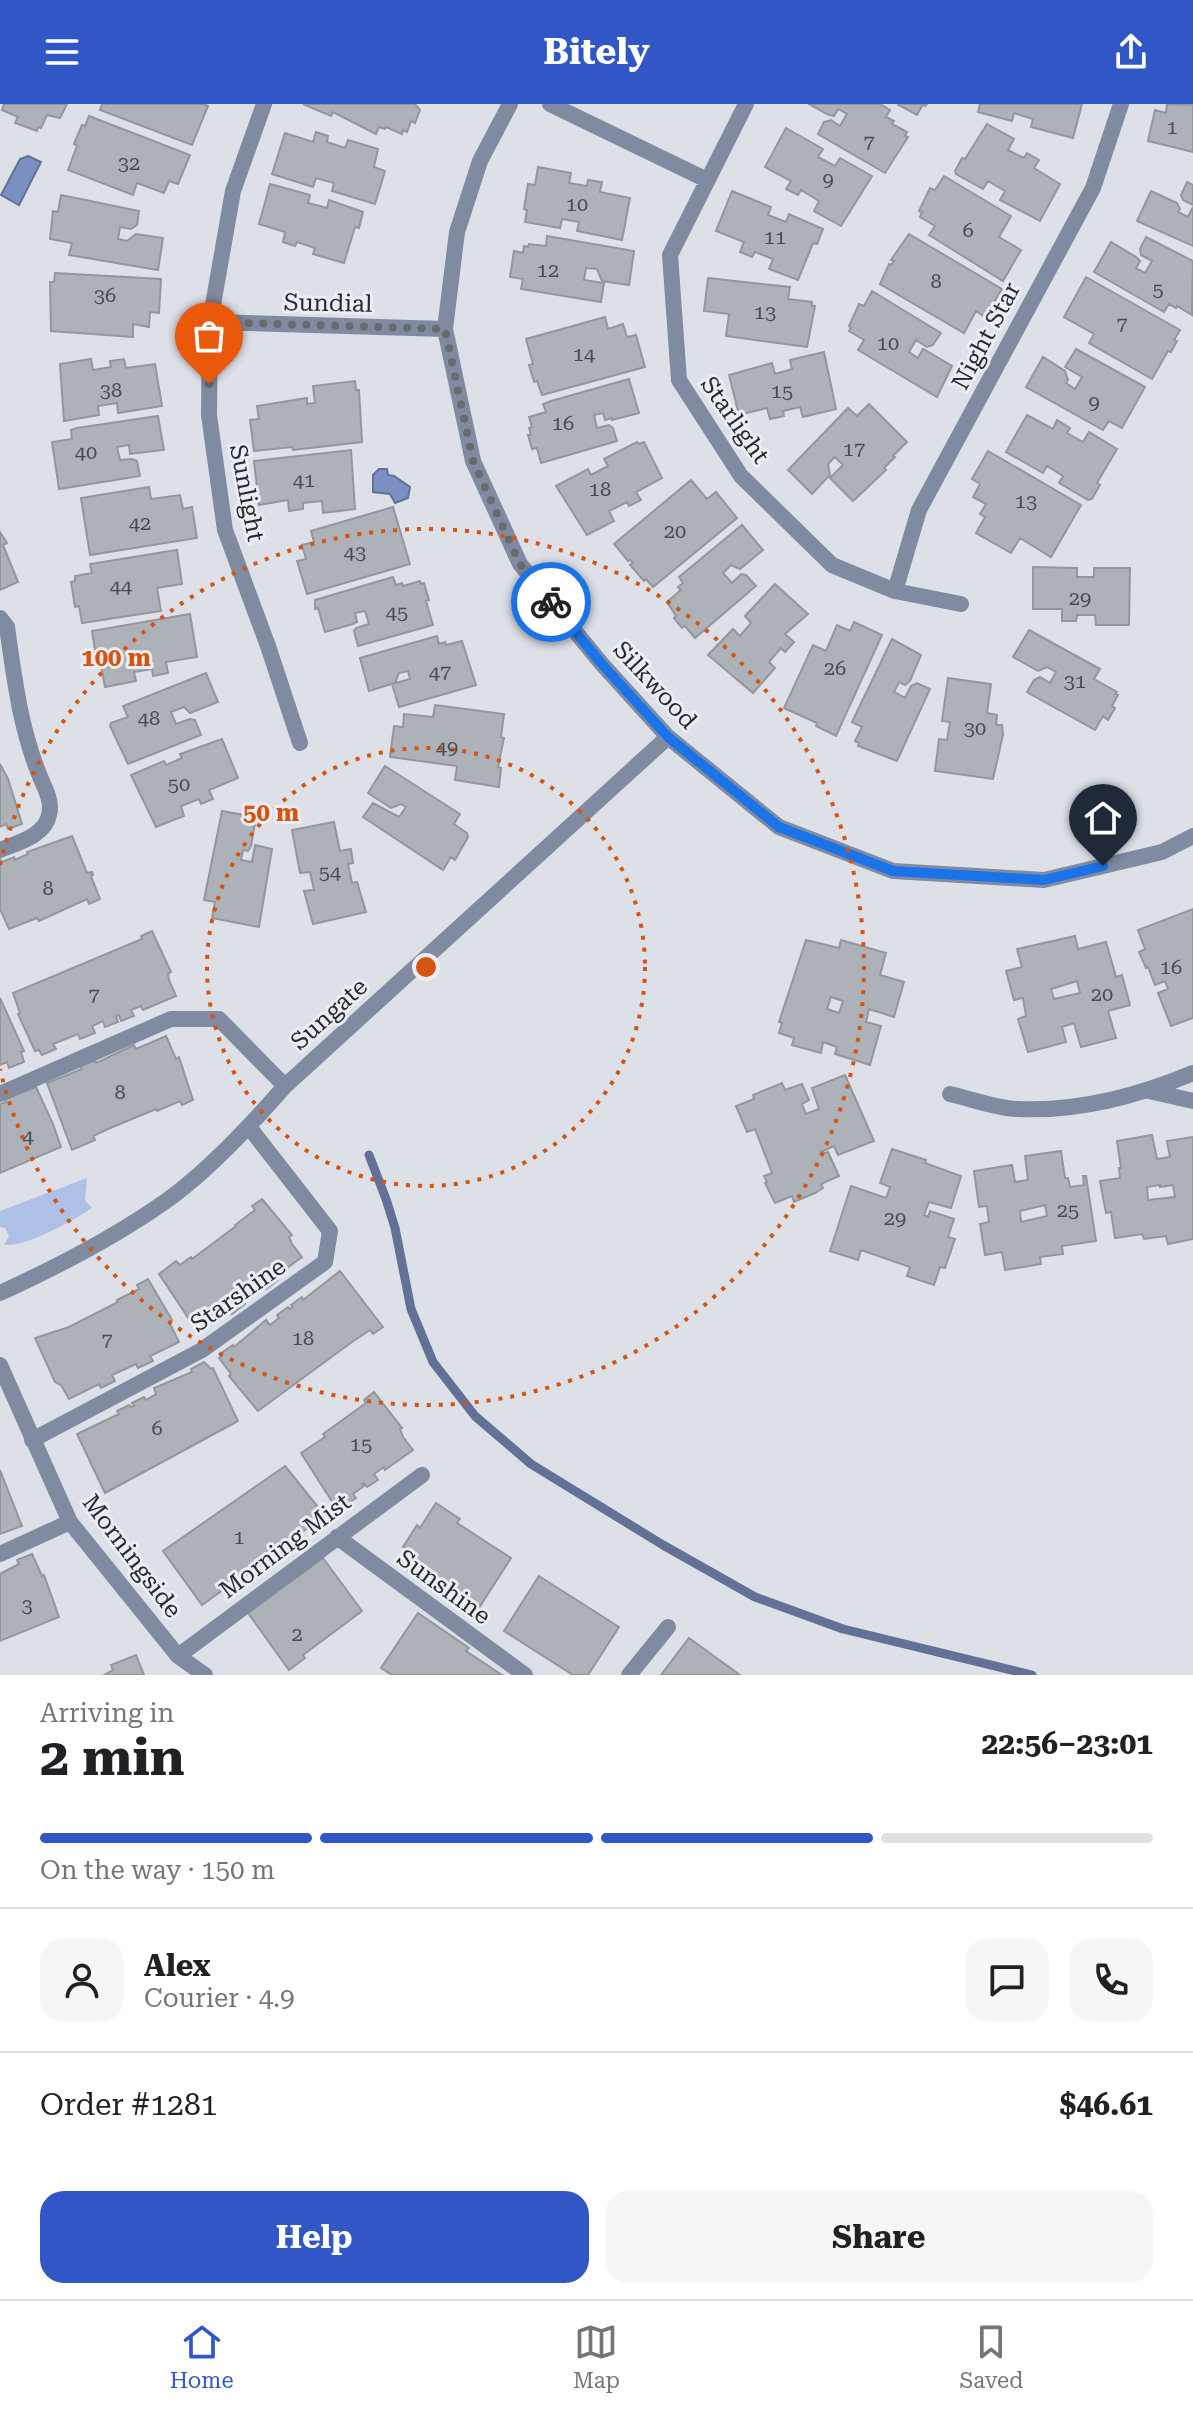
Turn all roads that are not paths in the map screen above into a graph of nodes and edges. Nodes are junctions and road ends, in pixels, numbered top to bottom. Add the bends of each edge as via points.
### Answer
1 (264, 104) edge
2 (510, 104) edge
3 (550, 104) edge
4 (746, 104) edge
5 (1121, 104) edge
6 (707, 180) junction
7 (210, 322) junction
8 (445, 329) junction
9 (895, 591) junction
10 (961, 604) dead end
11 (4, 622) edge
12 (668, 737) junction
13 (300, 743) dead end
14 (1193, 836) edge
15 (0, 850) edge
16 (1193, 1073) edge
17 (285, 1086) junction
18 (1149, 1091) junction
19 (0, 1094) edge
20 (950, 1094) dead end
21 (1193, 1101) edge
22 (249, 1127) junction
23 (0, 1293) edge
24 (0, 1365) edge
25 (32, 1440) junction
26 (422, 1475) dead end
27 (70, 1522) junction
28 (337, 1537) junction
29 (0, 1554) edge
30 (668, 1627) dead end
31 (178, 1656) junction
32 (205, 1675) edge
33 (525, 1675) edge
34 (629, 1675) edge

1 - 7 street, Sunlight via 233,191
2 - 8 street, Silkwood via 480,161 457,232
3 - 6 street
4 - 6 street, Starlight
5 - 9 street, Night Star via 1093,188 919,510
6 - 9 street, Starlight via 670,255 679,380 741,476 832,565
7 - 8 street, Sundial
7 - 13 street, Sunlight via 209,415 225,530
8 - 12 street, Silkwood via 473,461 520,564
9 - 10 street, Starlight
11 - 15 street via 19,708 50,802 41,830
12 - 14 street, Silkwood via 779,827 893,871 1044,880 1162,852
12 - 17 street, Sungate
16 - 18 street
17 - 19 street via 219,1019 171,1019
17 - 22 street, Sungate
18 - 20 street via 1068,1108 1015,1109
18 - 21 street
22 - 23 street, Sungate via 167,1200 59,1266
22 - 25 street, Starshine via 330,1231 325,1262 202,1350
24 - 25 street, Morningside
25 - 27 street, Morningside
26 - 28 street, Morning Mist
27 - 29 street
27 - 31 street, Morningside
28 - 31 street, Morning Mist
28 - 33 street, Sunshine
30 - 34 street
31 - 32 street, Morningside

